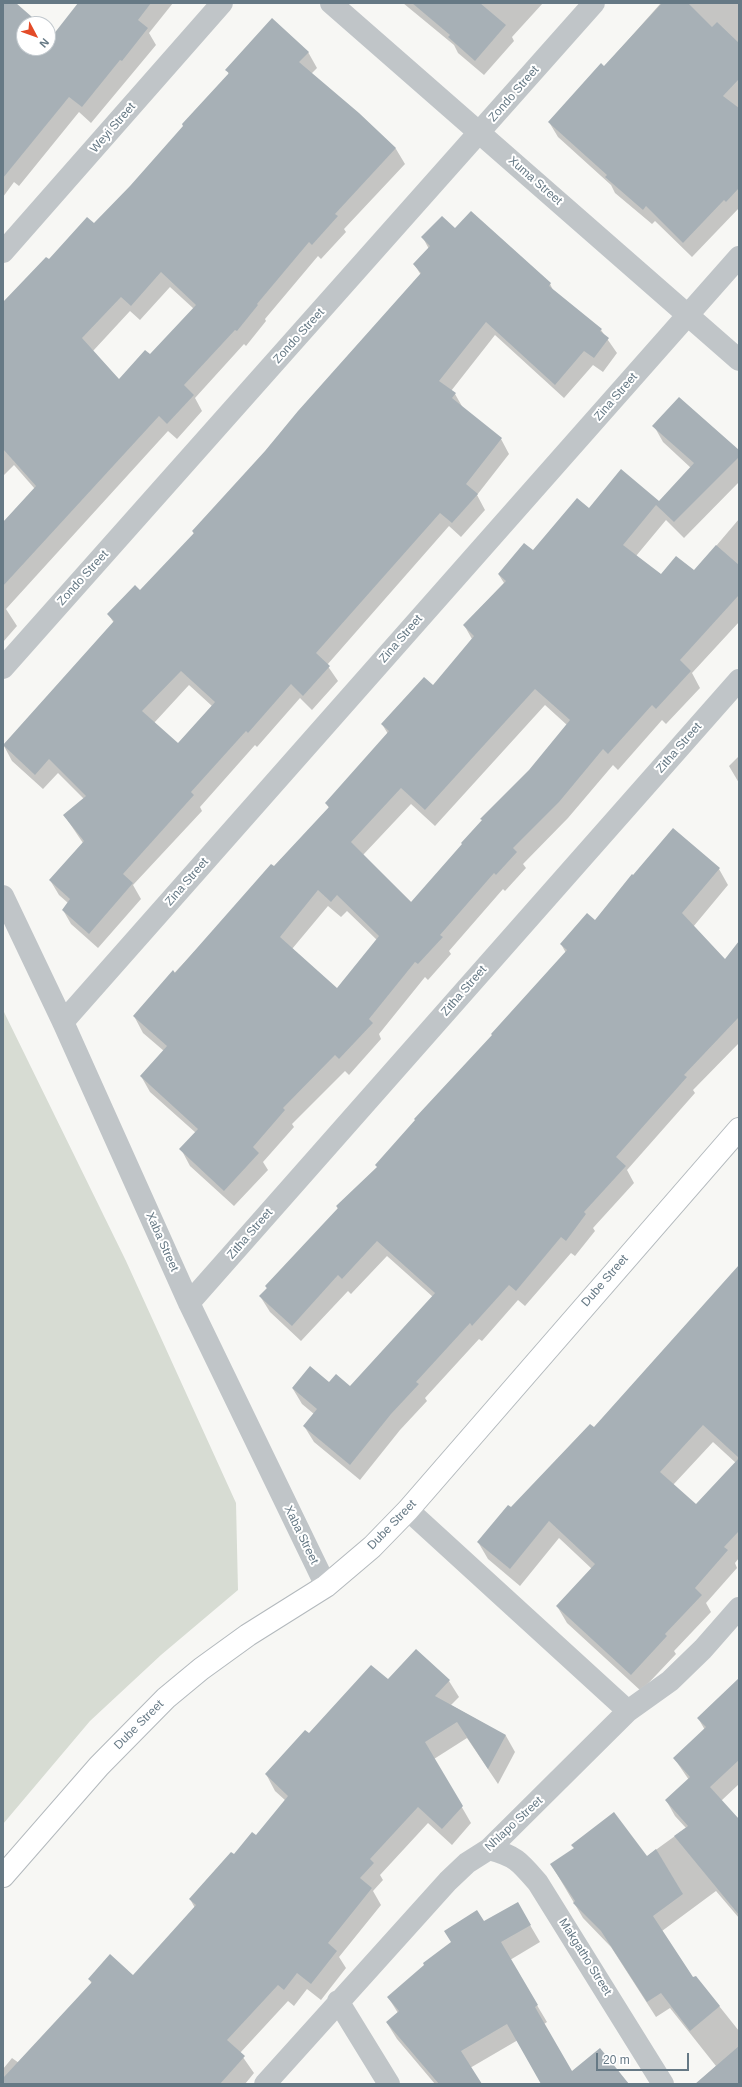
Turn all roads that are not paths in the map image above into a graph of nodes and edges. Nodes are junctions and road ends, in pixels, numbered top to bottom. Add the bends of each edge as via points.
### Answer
1 (222, 3) edge
2 (331, 3) edge
3 (594, 3) edge
4 (480, 132) junction
5 (3, 252) edge
6 (739, 257) edge
7 (687, 315) junction
8 (739, 360) edge
9 (3, 668) edge
10 (739, 680) edge
11 (3, 896) edge
12 (63, 1022) junction
13 (739, 1129) edge
14 (189, 1303) junction
15 (408, 1510) junction
16 (326, 1586) junction
17 (739, 1608) edge
18 (628, 1712) junction
19 (489, 1849) junction
20 (3, 1876) edge
21 (338, 2001) junction
22 (265, 2084) edge
23 (389, 2084) edge
24 (663, 2084) edge

1 - 5 street, Weyi Street
2 - 4 street, Xuma Street
3 - 4 street, Zondo Street
4 - 7 street, Xuma Street
4 - 9 street, Zondo Street
6 - 7 street, Zina Street
7 - 8 street, Xuma Street
7 - 12 street, Zina Street
10 - 14 street, Zitha Street
11 - 12 street, Xaba Street
12 - 14 street, Xaba Street
13 - 15 street, Dube Street
14 - 16 street, Xaba Street
15 - 16 street, Dube Street via 372,1547
15 - 18 street
16 - 20 street, Dube Street via 242,1639 166,1698 99,1766
17 - 18 street, Nhlapo Street via 703,1649 670,1681
18 - 19 street, Nhlapo Street
19 - 21 street, Nhlapo Street via 467,1863 448,1881
19 - 24 street, Makgatho Street via 509,1855 520,1862 538,1882
21 - 22 street, Nhlapo Street
21 - 23 street

